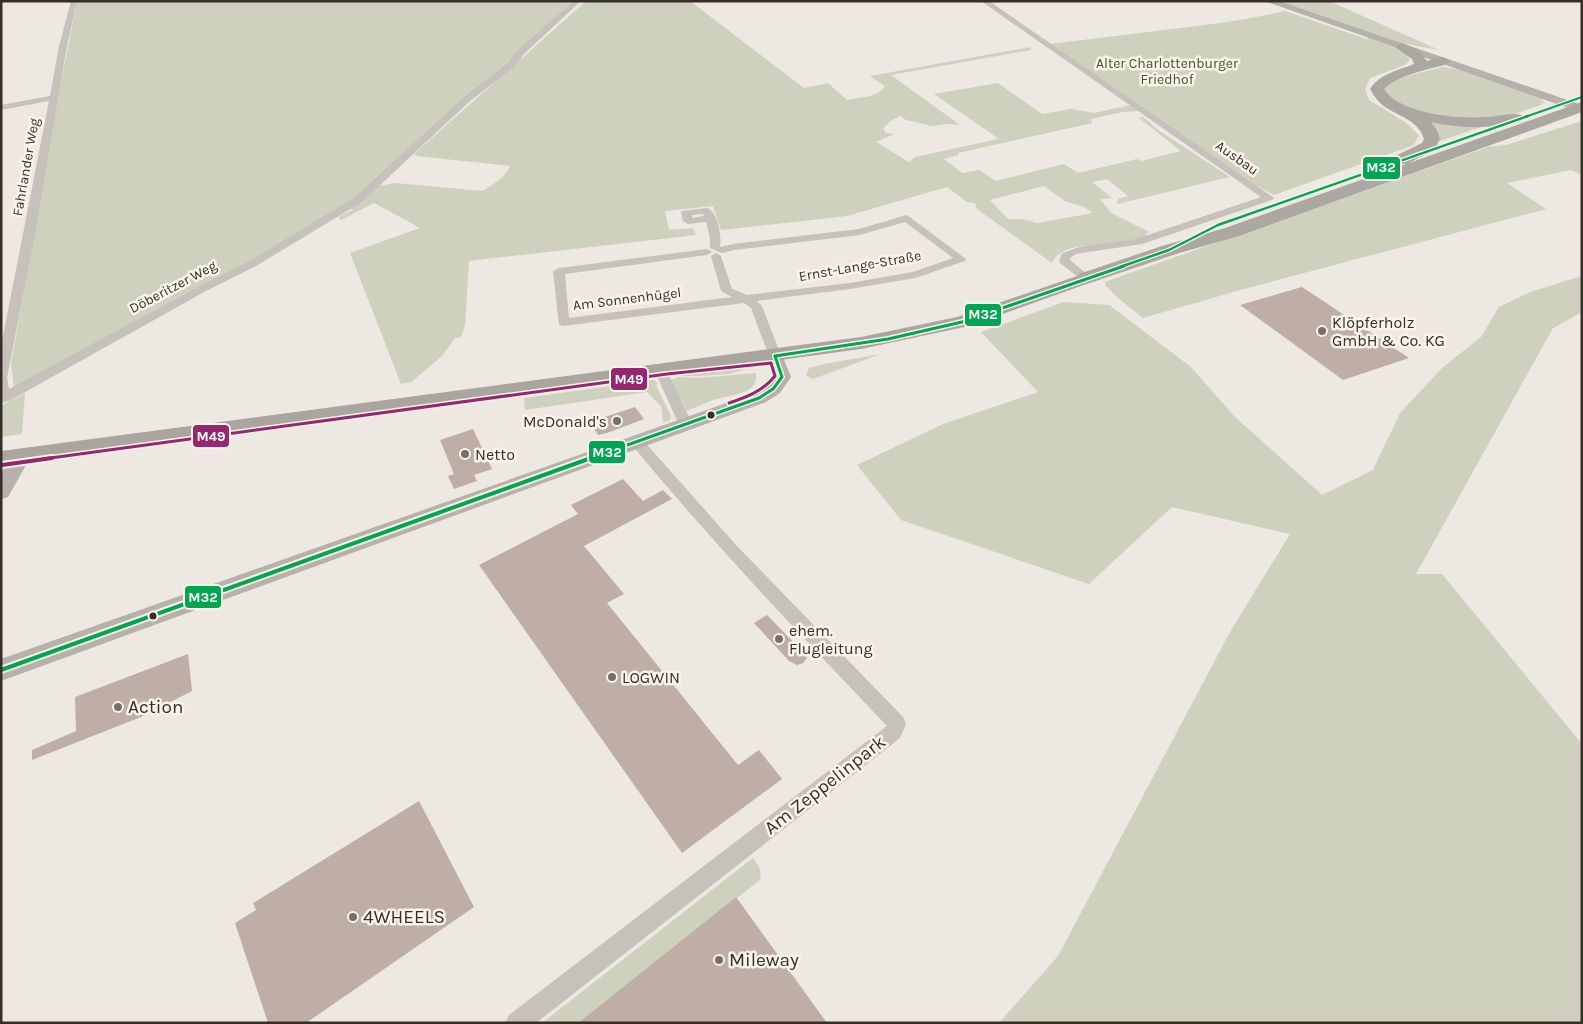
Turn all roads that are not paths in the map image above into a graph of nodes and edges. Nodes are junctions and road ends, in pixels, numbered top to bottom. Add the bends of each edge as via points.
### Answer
1 (74, 1) edge
2 (578, 1) edge
3 (984, 1) edge
4 (1269, 1) edge
5 (1402, 48) junction
6 (1443, 61) junction
7 (1415, 70) junction
8 (54, 98) junction
9 (1393, 105) junction
10 (1574, 105) edge
11 (1, 108) edge
12 (1535, 114) junction
13 (1395, 162) junction
14 (710, 219) dead end
15 (1168, 250) junction
16 (715, 251) junction
17 (1086, 278) junction
18 (746, 299) junction
19 (775, 356) junction
20 (660, 369) junction
21 (3, 398) edge
22 (686, 425) junction
23 (637, 442) junction
24 (11, 458) edge
25 (1, 492) edge
26 (1, 670) edge
27 (517, 1023) edge

1 - 8 street, Fahrlander Weg
2 - 21 street, Döberitzer Weg via 358,200 252,264
3 - 17 street, Ausbau via 1269,198 1138,242 1066,255 1064,262
4 - 5 main road
5 - 6 main road
5 - 7 highway via 1420,60 1421,65
6 - 7 highway
6 - 10 main road
7 - 9 highway via 1378,86 1382,97
8 - 11 street
8 - 21 street, Fahrlander Weg via 1,378
9 - 12 highway via 1430,118 1466,123 1497,122
9 - 13 highway via 1425,125 1432,139 1428,146
10 - 12 highway
10 - 15 highway via 1232,232
12 - 13 highway
13 - 15 highway via 1218,225
14 - 16 street via 716,239
15 - 17 highway
16 - 18 street via 727,291
16 - 18 street, Am Sonnenhügel via 558,270 563,322
16 - 18 street, Ernst-Lange-Straße via 860,232 907,218 961,259 915,274
17 - 19 main road via 945,326 888,339
18 - 19 street via 756,306
19 - 20 main road
19 - 22 main road via 782,377 773,389 760,398
20 - 22 street
20 - 24 main road
22 - 23 main road
23 - 26 main road
23 - 27 street, Am Zeppelinpark via 780,602 897,724 893,732
24 - 25 main road

